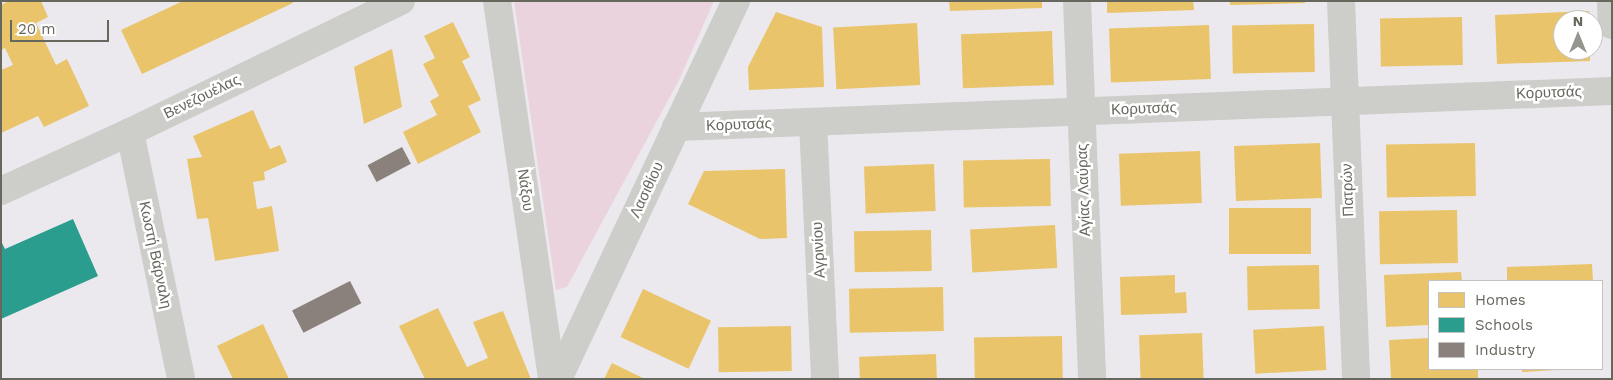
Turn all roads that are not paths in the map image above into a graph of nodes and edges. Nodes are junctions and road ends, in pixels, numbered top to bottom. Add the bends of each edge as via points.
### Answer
1 (401, 1) edge
2 (497, 1) edge
3 (736, 1) edge
4 (1077, 1) edge
5 (1341, 1) edge
6 (1611, 1) edge
7 (1612, 25) edge
8 (1612, 91) edge
9 (1344, 101) junction
10 (1081, 112) junction
11 (813, 122) junction
12 (676, 128) junction
13 (130, 132) junction
14 (1, 191) edge
15 (181, 379) edge
16 (552, 379) edge
17 (558, 379) edge
18 (825, 379) edge
19 (1092, 379) edge
20 (1356, 379) edge

1 - 13 street, Βενεζουέλας
2 - 16 street, Νάξου
3 - 12 street, Λασιθίου
4 - 10 street, Αγίας Λαύρας
5 - 9 street, Πατρών
6 - 7 street
8 - 9 street, Κορυτσάς
9 - 10 street, Κορυτσάς
9 - 20 street, Πατρών
10 - 11 street, Κορυτσάς
10 - 19 street, Αγίας Λαύρας
11 - 12 street, Κορυτσάς
11 - 18 street, Αγρινίου
12 - 17 street, Λασιθίου
13 - 14 street, Βενεζουέλας
13 - 15 street, Κωστή Βάρναλη

